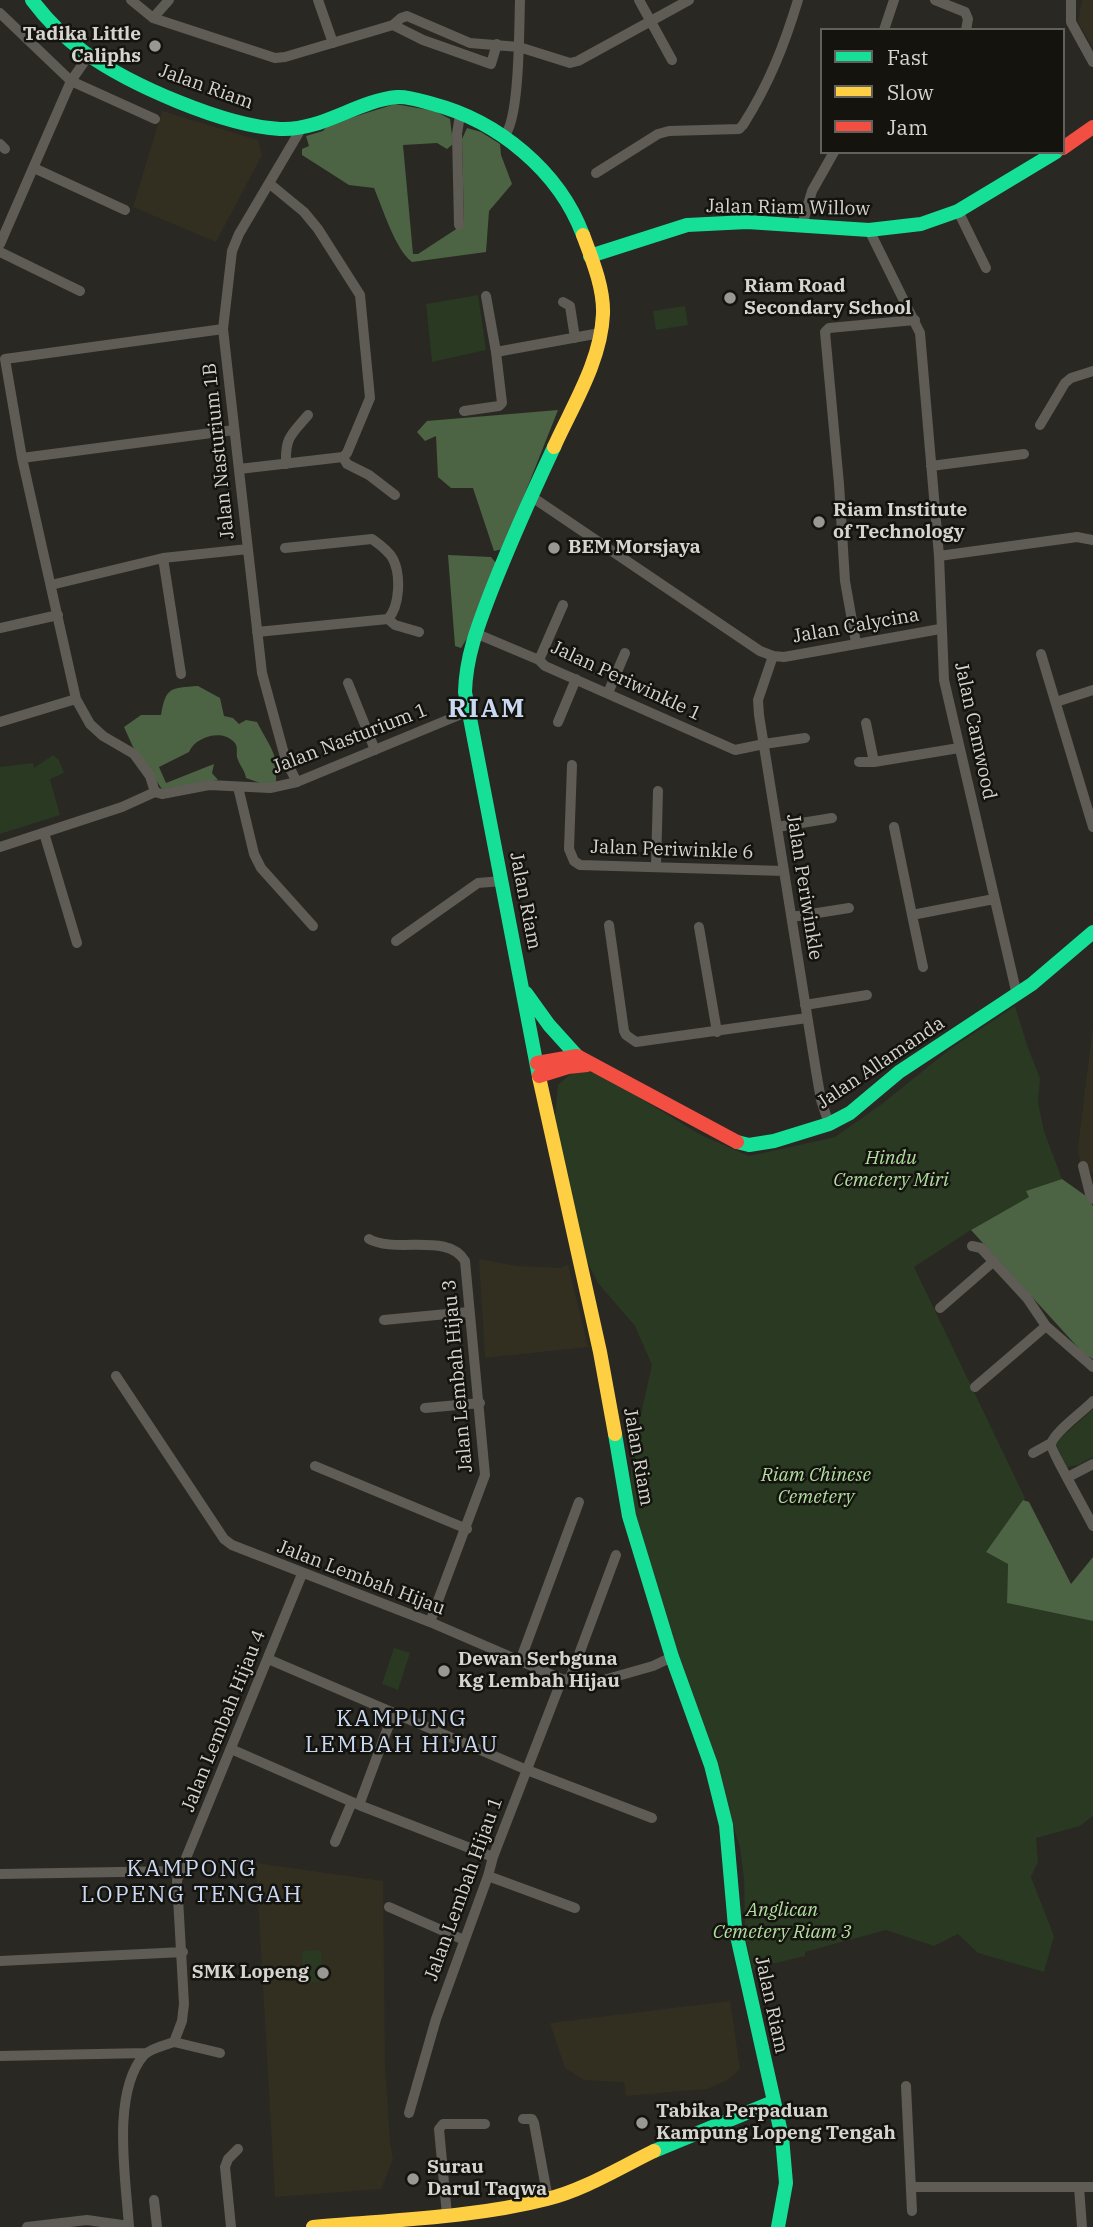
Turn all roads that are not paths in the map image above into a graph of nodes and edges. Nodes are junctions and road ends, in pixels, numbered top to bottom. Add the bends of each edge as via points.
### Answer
1 (32, 0) edge
2 (131, 0) edge
3 (169, 0) edge
4 (318, 0) edge
5 (520, 0) edge
6 (639, 0) edge
7 (689, 0) edge
8 (798, 0) edge
9 (881, 0) edge
10 (935, 0) edge
11 (1071, 0) edge
12 (893, 2) edge
13 (0, 13) edge
14 (153, 18) junction
15 (649, 20) junction
16 (391, 26) junction
17 (885, 28) edge
18 (966, 28) edge
19 (333, 43) junction
20 (497, 44) junction
21 (519, 47) junction
22 (89, 55) junction
23 (672, 60) dead end
24 (1093, 62) edge
25 (71, 81) junction
26 (460, 115) junction
27 (155, 119) dead end
28 (1093, 127) edge
29 (301, 129) junction
30 (504, 136) junction
31 (1065, 147) edge
32 (833, 154) edge
33 (1053, 154) edge
34 (34, 168) junction
35 (596, 173) dead end
36 (270, 184) junction
37 (125, 210) dead end
38 (958, 211) junction
39 (459, 225) dead end
40 (802, 225) junction
41 (869, 230) junction
42 (0, 244) edge
43 (0, 252) edge
44 (590, 256) junction
45 (986, 268) dead end
46 (80, 291) dead end
47 (486, 296) dead end
48 (563, 302) dead end
49 (915, 320) junction
50 (223, 329) junction
51 (600, 333) junction
52 (575, 338) junction
53 (496, 352) junction
54 (2, 358) edge
55 (1093, 370) edge
56 (464, 411) dead end
57 (308, 415) dead end
58 (1040, 425) dead end
59 (234, 430) junction
60 (1024, 454) dead end
61 (343, 457) junction
62 (22, 458) junction
63 (286, 464) junction
64 (931, 466) junction
65 (239, 469) junction
66 (394, 495) dead end
67 (532, 496) junction
68 (1092, 538) edge
69 (285, 548) dead end
70 (247, 549) junction
71 (939, 556) junction
72 (163, 558) junction
73 (51, 585) junction
74 (563, 605) dead end
75 (58, 615) junction
76 (388, 619) junction
77 (0, 628) edge
78 (940, 629) junction
79 (257, 632) junction
80 (419, 632) dead end
81 (475, 633) junction
82 (856, 643) junction
83 (625, 653) dead end
84 (1041, 654) dead end
85 (773, 656) junction
86 (539, 660) junction
87 (181, 674) dead end
88 (576, 679) junction
89 (348, 683) dead end
90 (1093, 691) edge
91 (608, 693) junction
92 (76, 699) junction
93 (1056, 702) junction
94 (469, 711) junction
95 (0, 722) edge
96 (558, 722) dead end
97 (866, 723) dead end
98 (805, 738) dead end
99 (764, 744) junction
100 (959, 748) junction
101 (375, 750) junction
102 (859, 762) dead end
103 (874, 762) junction
104 (572, 765) dead end
105 (297, 782) junction
106 (238, 787) junction
107 (658, 791) dead end
108 (155, 792) junction
109 (832, 818) dead end
110 (777, 827) junction
111 (894, 827) dead end
112 (1093, 828) edge
113 (44, 833) junction
114 (0, 847) edge
115 (656, 866) junction
116 (784, 871) junction
117 (502, 881) junction
118 (994, 899) junction
119 (849, 908) dead end
120 (912, 915) junction
121 (792, 917) junction
122 (609, 925) dead end
123 (313, 926) dead end
124 (699, 927) dead end
125 (1093, 932) edge
126 (396, 941) dead end
127 (77, 943) dead end
128 (923, 967) dead end
129 (522, 986) junction
130 (867, 995) dead end
131 (1017, 995) junction
132 (806, 1005) junction
133 (807, 1018) junction
134 (717, 1032) junction
135 (573, 1061) junction
136 (538, 1069) junction
137 (545, 1107) junction
138 (829, 1124) junction
139 (1083, 1166) dead end
140 (1091, 1197) edge
141 (369, 1239) dead end
142 (972, 1246) dead end
143 (994, 1261) junction
144 (940, 1308) dead end
145 (468, 1312) junction
146 (384, 1320) dead end
147 (1046, 1326) junction
148 (1093, 1367) edge
149 (116, 1376) dead end
150 (975, 1387) dead end
151 (1093, 1401) edge
152 (480, 1403) junction
153 (425, 1408) dead end
154 (1051, 1443) junction
155 (1033, 1453) dead end
156 (1093, 1464) edge
157 (315, 1466) dead end
158 (1068, 1477) junction
159 (579, 1502) dead end
160 (1093, 1526) edge
161 (467, 1529) junction
162 (616, 1555) dead end
163 (302, 1574) junction
164 (429, 1622) junction
165 (672, 1657) junction
166 (268, 1659) junction
167 (520, 1661) junction
168 (566, 1680) junction
169 (393, 1714) junction
170 (231, 1749) junction
171 (527, 1770) junction
172 (355, 1803) junction
173 (652, 1818) dead end
174 (335, 1842) dead end
175 (493, 1857) junction
176 (0, 1874) edge
177 (179, 1876) junction
178 (488, 1876) junction
179 (389, 1907) dead end
180 (575, 1908) dead end
181 (464, 1940) junction
182 (183, 1952) junction
183 (0, 1961) edge
184 (174, 2042) junction
185 (146, 2053) junction
186 (220, 2053) dead end
187 (0, 2056) edge
188 (769, 2084) junction
189 (906, 2086) dead end
190 (774, 2102) junction
191 (409, 2113) dead end
192 (744, 2113) junction
193 (523, 2119) dead end
194 (485, 2124) dead end
195 (780, 2129) junction
196 (238, 2150) dead end
197 (912, 2187) junction
198 (1079, 2187) junction
199 (1093, 2187) edge
200 (548, 2199) junction
201 (154, 2200) dead end
202 (912, 2211) dead end
203 (447, 2215) junction
204 (27, 2227) edge
205 (129, 2227) edge
206 (157, 2227) edge
207 (231, 2227) edge
208 (313, 2227) edge
209 (778, 2227) edge
210 (1082, 2227) edge

1 - 22 main road, Jalan Riam
2 - 14 street
3 - 14 street
4 - 19 street
5 - 21 street
6 - 15 street
7 - 15 street
8 - 35 street via 771,79 743,125 733,130 658,134
9 - 12 street
10 - 18 street via 965,12
11 - 24 street via 1072,22
12 - 17 street
13 - 25 street
14 - 19 street via 275,58
15 - 21 street via 570,63
15 - 23 street
16 - 19 street
16 - 20 street via 407,16 470,43
16 - 20 street via 491,64
20 - 21 street
21 - 30 street via 514,107
22 - 25 street
22 - 29 main road, Jalan Riam via 134,81 218,115 270,128
25 - 27 street
25 - 34 street
26 - 29 main road, Jalan Riam via 414,98 398,97
26 - 30 main road, Jalan Riam
26 - 39 street
28 - 31 main road
29 - 36 street, Jalan Nasturium 1B
30 - 44 main road, Jalan Riam via 562,192
32 - 40 street via 812,191
33 - 38 main road, Jalan Riam Willow
34 - 37 street
34 - 42 street
36 - 50 street, Jalan Nasturium 1B via 232,251
36 - 61 street via 318,229 360,295 370,398
38 - 41 main road, Jalan Riam Willow via 921,224
38 - 45 street
40 - 41 main road, Jalan Riam Willow
40 - 44 main road, Jalan Riam Willow via 687,225
41 - 49 street, Jalan Camwood
43 - 46 street
44 - 51 main road, Jalan Riam via 604,311
47 - 53 street
48 - 52 street via 570,306
49 - 64 street, Jalan Camwood via 920,333
49 - 82 street via 825,332 845,581
50 - 54 street
50 - 59 street, Jalan Nasturium 1B
51 - 52 street
51 - 67 main road, Jalan Riam via 588,376
52 - 53 street
53 - 56 street via 502,403
54 - 62 street
55 - 58 street via 1065,383
57 - 63 street via 288,438
59 - 62 street
59 - 65 street, Jalan Nasturium 1B
60 - 64 street
61 - 63 street
61 - 66 street
62 - 73 street
63 - 65 street
64 - 71 street, Jalan Camwood
65 - 70 street, Jalan Nasturium 1B
67 - 81 main road, Jalan Riam
67 - 85 street, Jalan Calycina
68 - 71 street
69 - 76 street via 372,539 393,560 398,595
70 - 72 street
70 - 79 street, Jalan Nasturium 1B
71 - 78 street, Jalan Camwood
72 - 73 street
72 - 87 street
73 - 75 street
74 - 86 street
75 - 77 street
75 - 92 street
76 - 79 street
76 - 80 street
78 - 82 street, Jalan Calycina
78 - 100 street, Jalan Camwood via 944,680
79 - 105 street, Jalan Nasturium 1B via 265,685 286,761
81 - 86 street, Jalan Periwinkle 1
81 - 94 main road, Jalan Riam via 465,671
82 - 85 street, Jalan Calycina
83 - 91 street
84 - 93 street
85 - 99 street, Jalan Periwinkle via 758,700
86 - 88 street, Jalan Periwinkle 1
88 - 91 street, Jalan Periwinkle 1
88 - 96 street
89 - 101 street
90 - 93 street
91 - 99 street, Jalan Periwinkle 1 via 736,750
92 - 95 street
92 - 108 street via 90,724 134,754
93 - 112 street
94 - 101 street, Jalan Nasturium 1
94 - 117 main road, Jalan Riam
97 - 103 street
98 - 99 street, Jalan Periwinkle 1
99 - 110 street, Jalan Periwinkle
100 - 103 street
100 - 118 street, Jalan Camwood
101 - 105 street, Jalan Nasturium 1
102 - 103 street
104 - 115 street, Jalan Periwinkle 6 via 569,849 574,861 580,865
105 - 106 street, Jalan Nasturium 1 via 270,788
106 - 108 street, Jalan Nasturium 1 via 209,785
106 - 123 street via 261,868
107 - 115 street
108 - 113 street, Jalan Nasturium 1
109 - 110 street
110 - 116 street, Jalan Periwinkle
111 - 120 street
113 - 114 street, Jalan Nasturium 1
113 - 127 street
115 - 116 street, Jalan Periwinkle 6
116 - 121 street, Jalan Periwinkle
117 - 126 street via 478,883
117 - 129 main road, Jalan Riam
118 - 120 street
118 - 131 street, Jalan Camwood
119 - 121 street
120 - 128 street
121 - 132 street, Jalan Periwinkle
122 - 134 street via 626,1035 642,1042
124 - 134 street
125 - 131 main road, Jalan Allamanda
129 - 135 main road
129 - 136 main road, Jalan Riam
130 - 132 street
131 - 138 main road, Jalan Allamanda via 936,1046
132 - 133 street, Jalan Periwinkle
133 - 134 street
133 - 138 street, Jalan Periwinkle
135 - 136 main road
135 - 137 main road via 554,1082
135 - 138 main road, Jalan Allamanda via 596,1065 731,1142 774,1141
136 - 137 main road, Jalan Riam
137 - 165 main road, Jalan Riam via 600,1352 629,1516
139 - 140 street
141 - 145 street, Jalan Lembah Hijau 3 via 379,1244 448,1247 461,1255
142 - 143 street
143 - 144 street
143 - 147 street
145 - 146 street
145 - 152 street, Jalan Lembah Hijau 3
147 - 148 street
147 - 150 street
149 - 163 street, Jalan Lembah Hijau via 224,1539
151 - 154 street
152 - 153 street
152 - 161 street, Jalan Lembah Hijau 3 via 485,1475
154 - 155 street
154 - 158 street
156 - 158 street
157 - 161 street
158 - 160 street
159 - 167 street
161 - 164 street, Jalan Lembah Hijau 3
162 - 168 street, Jalan Lembah Hijau 1
163 - 164 street, Jalan Lembah Hijau
163 - 166 street, Jalan Lembah Hijau 4
164 - 167 street, Jalan Lembah Hijau
165 - 168 street, Jalan Lembah Hijau via 600,1681
165 - 188 main road, Jalan Riam via 721,1799 735,1927
166 - 169 street
166 - 170 street, Jalan Lembah Hijau 4
167 - 168 street, Jalan Lembah Hijau
168 - 171 street, Jalan Lembah Hijau 1
169 - 171 street
169 - 172 street
170 - 172 street
170 - 177 street, Jalan Lembah Hijau 4
171 - 173 street
171 - 175 street, Jalan Lembah Hijau 1
172 - 174 street
172 - 175 street
175 - 178 street, Jalan Lembah Hijau 1
176 - 177 street
177 - 182 street
178 - 180 street
178 - 181 street, Jalan Lembah Hijau 1
179 - 181 street
181 - 191 street, Jalan Lembah Hijau 1
182 - 183 street
182 - 184 street via 184,2004
184 - 185 street
184 - 186 street
185 - 187 street
185 - 205 street via 126,2090 123,2119
188 - 190 main road, Jalan Riam
188 - 192 main road
189 - 197 street
190 - 192 main road
190 - 195 main road, Jalan Riam
192 - 195 main road via 764,2118
192 - 200 main road
193 - 200 street via 534,2123
194 - 203 street via 443,2124 439,2129
195 - 209 main road, Jalan Riam via 786,2183
196 - 207 street via 225,2167
197 - 198 street
197 - 202 street
198 - 199 street
198 - 210 street
200 - 203 main road
201 - 206 street
203 - 208 main road
204 - 205 street via 87,2220

